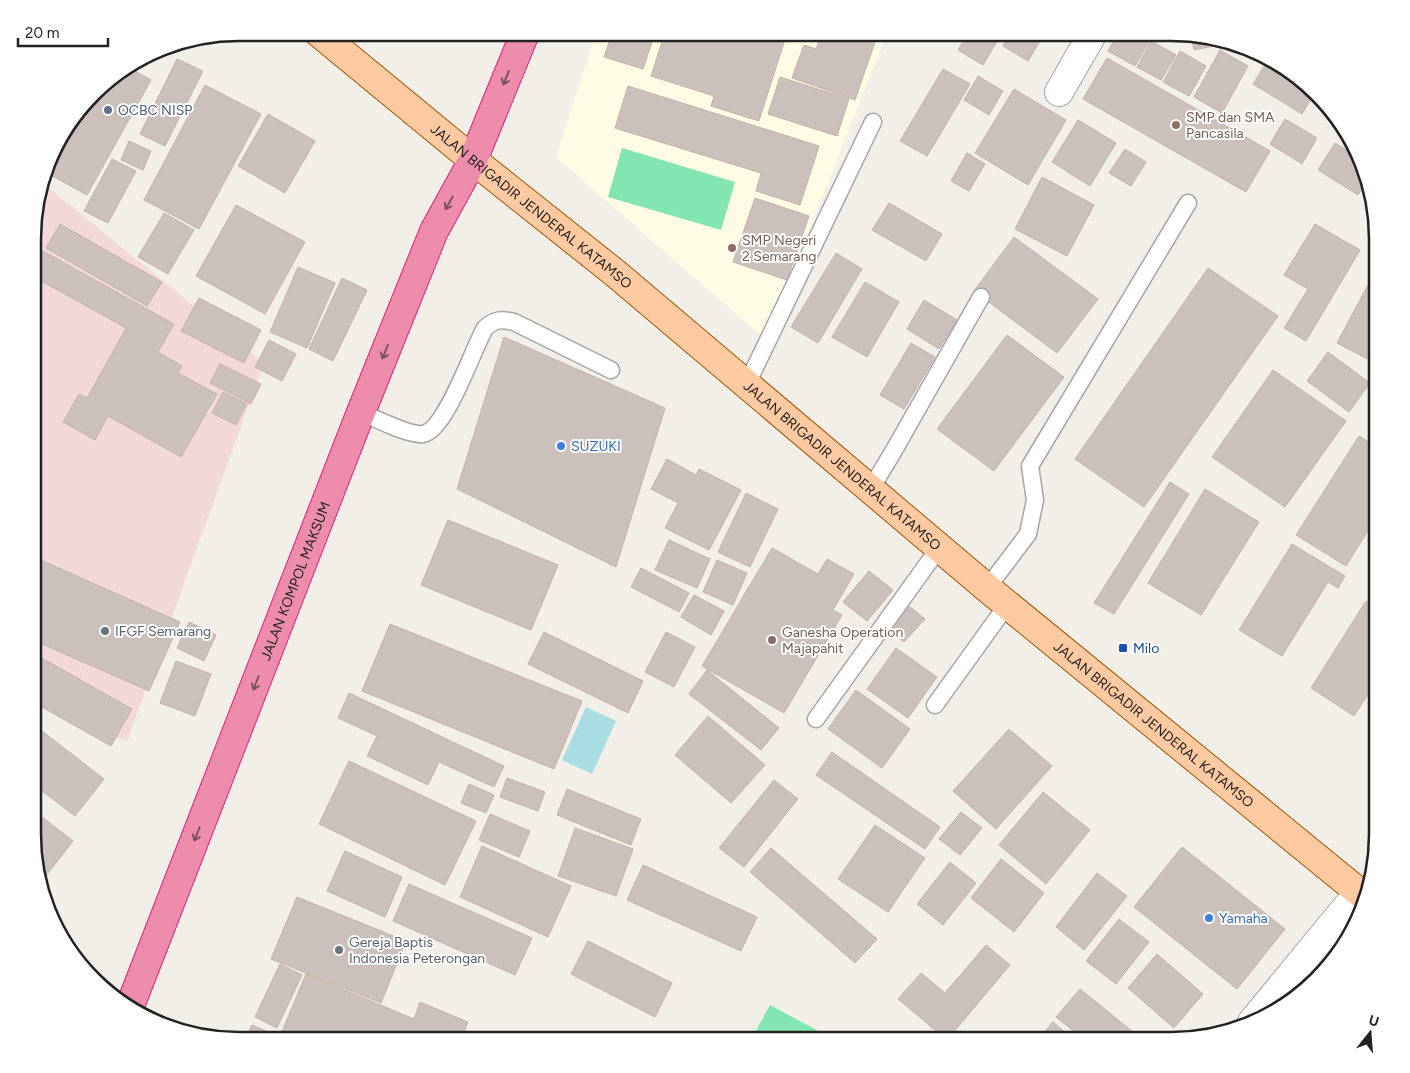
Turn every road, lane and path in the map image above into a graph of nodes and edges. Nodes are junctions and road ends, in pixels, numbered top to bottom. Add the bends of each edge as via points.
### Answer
1 (329, 41) edge
2 (522, 41) edge
3 (1088, 41) edge
4 (1059, 92) dead end
5 (873, 122) dead end
6 (473, 160) junction
7 (1188, 202) dead end
8 (981, 297) dead end
9 (610, 370) dead end
10 (747, 384) junction
11 (361, 412) junction
12 (870, 490) junction
13 (938, 548) junction
14 (997, 597) junction
15 (935, 705) dead end
16 (816, 718) dead end
17 (1360, 892) edge
18 (1357, 900) edge
19 (132, 1000) edge
20 (1264, 1008) edge

1 - 6 main road, JALAN BRIGADIR JENDERAL KATAMSO
2 -> 6 highway, JALAN KOMPOL MAKSUM
3 - 4 street
5 - 10 lane
6 - 10 main road, JALAN BRIGADIR JENDERAL KATAMSO
6 -> 11 highway, JALAN KOMPOL MAKSUM via 434,232
7 - 14 lane via 1030,466 1035,500 1028,534
8 - 12 lane
9 - 11 lane via 502,319 485,328 442,419 434,428 422,434 394,427
10 - 12 main road, JALAN BRIGADIR JENDERAL KATAMSO
11 -> 19 highway, JALAN KOMPOL MAKSUM
12 - 13 main road, JALAN BRIGADIR JENDERAL KATAMSO
13 - 14 main road, JALAN BRIGADIR JENDERAL KATAMSO
13 - 16 lane
14 - 15 lane
14 - 17 main road, JALAN BRIGADIR JENDERAL KATAMSO
18 - 20 street

